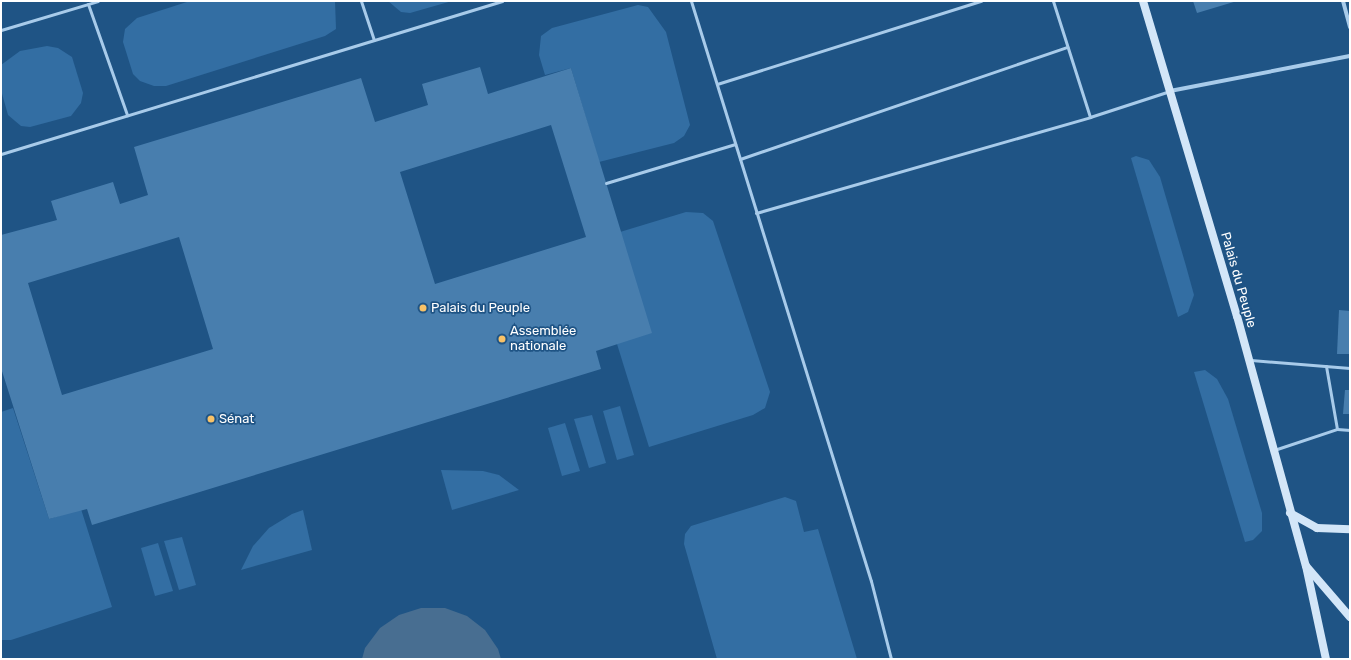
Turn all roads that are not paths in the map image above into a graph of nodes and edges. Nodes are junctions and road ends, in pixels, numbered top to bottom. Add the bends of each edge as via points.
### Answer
1 (98, 1) edge
2 (361, 1) edge
3 (502, 1) edge
4 (691, 1) edge
5 (981, 1) edge
6 (1053, 1) edge
7 (1143, 1) edge
8 (1343, 1) edge
9 (88, 4) junction
10 (1350, 27) edge
11 (1, 30) edge
12 (374, 40) junction
13 (1067, 47) junction
14 (1350, 56) edge
15 (717, 84) junction
16 (1170, 91) junction
17 (127, 115) junction
18 (1090, 117) junction
19 (735, 144) junction
20 (1, 149) edge
21 (2, 154) edge
22 (740, 159) junction
23 (606, 183) dead end
24 (756, 213) junction
25 (1249, 360) junction
26 (1326, 366) junction
27 (1350, 368) edge
28 (1337, 429) junction
29 (1350, 430) edge
30 (1273, 450) junction
31 (1290, 513) junction
32 (1350, 529) edge
33 (1306, 566) junction
34 (1350, 617) edge
35 (891, 659) edge
36 (1326, 659) edge

1 - 9 lane
2 - 12 lane
3 - 12 lane
4 - 15 lane
5 - 15 lane
6 - 13 lane
7 - 16 street, Palais du Peuple
8 - 10 street
9 - 11 lane
9 - 17 lane
12 - 17 lane
13 - 18 lane
13 - 22 lane
14 - 16 street
15 - 19 lane
16 - 18 lane
16 - 25 street, Palais du Peuple
17 - 21 lane
18 - 24 lane
19 - 22 lane
19 - 23 lane
20 - 21 lane
22 - 24 lane
24 - 35 lane via 871,581
25 - 26 lane
25 - 30 street, Palais du Peuple
26 - 27 lane
26 - 28 lane
28 - 29 lane
28 - 30 lane
30 - 31 street, Palais du Peuple
31 - 32 street via 1317,528
31 - 33 street, Palais du Peuple
33 - 34 street, Palais du Peuple
33 - 36 street, Palais du Peuple

